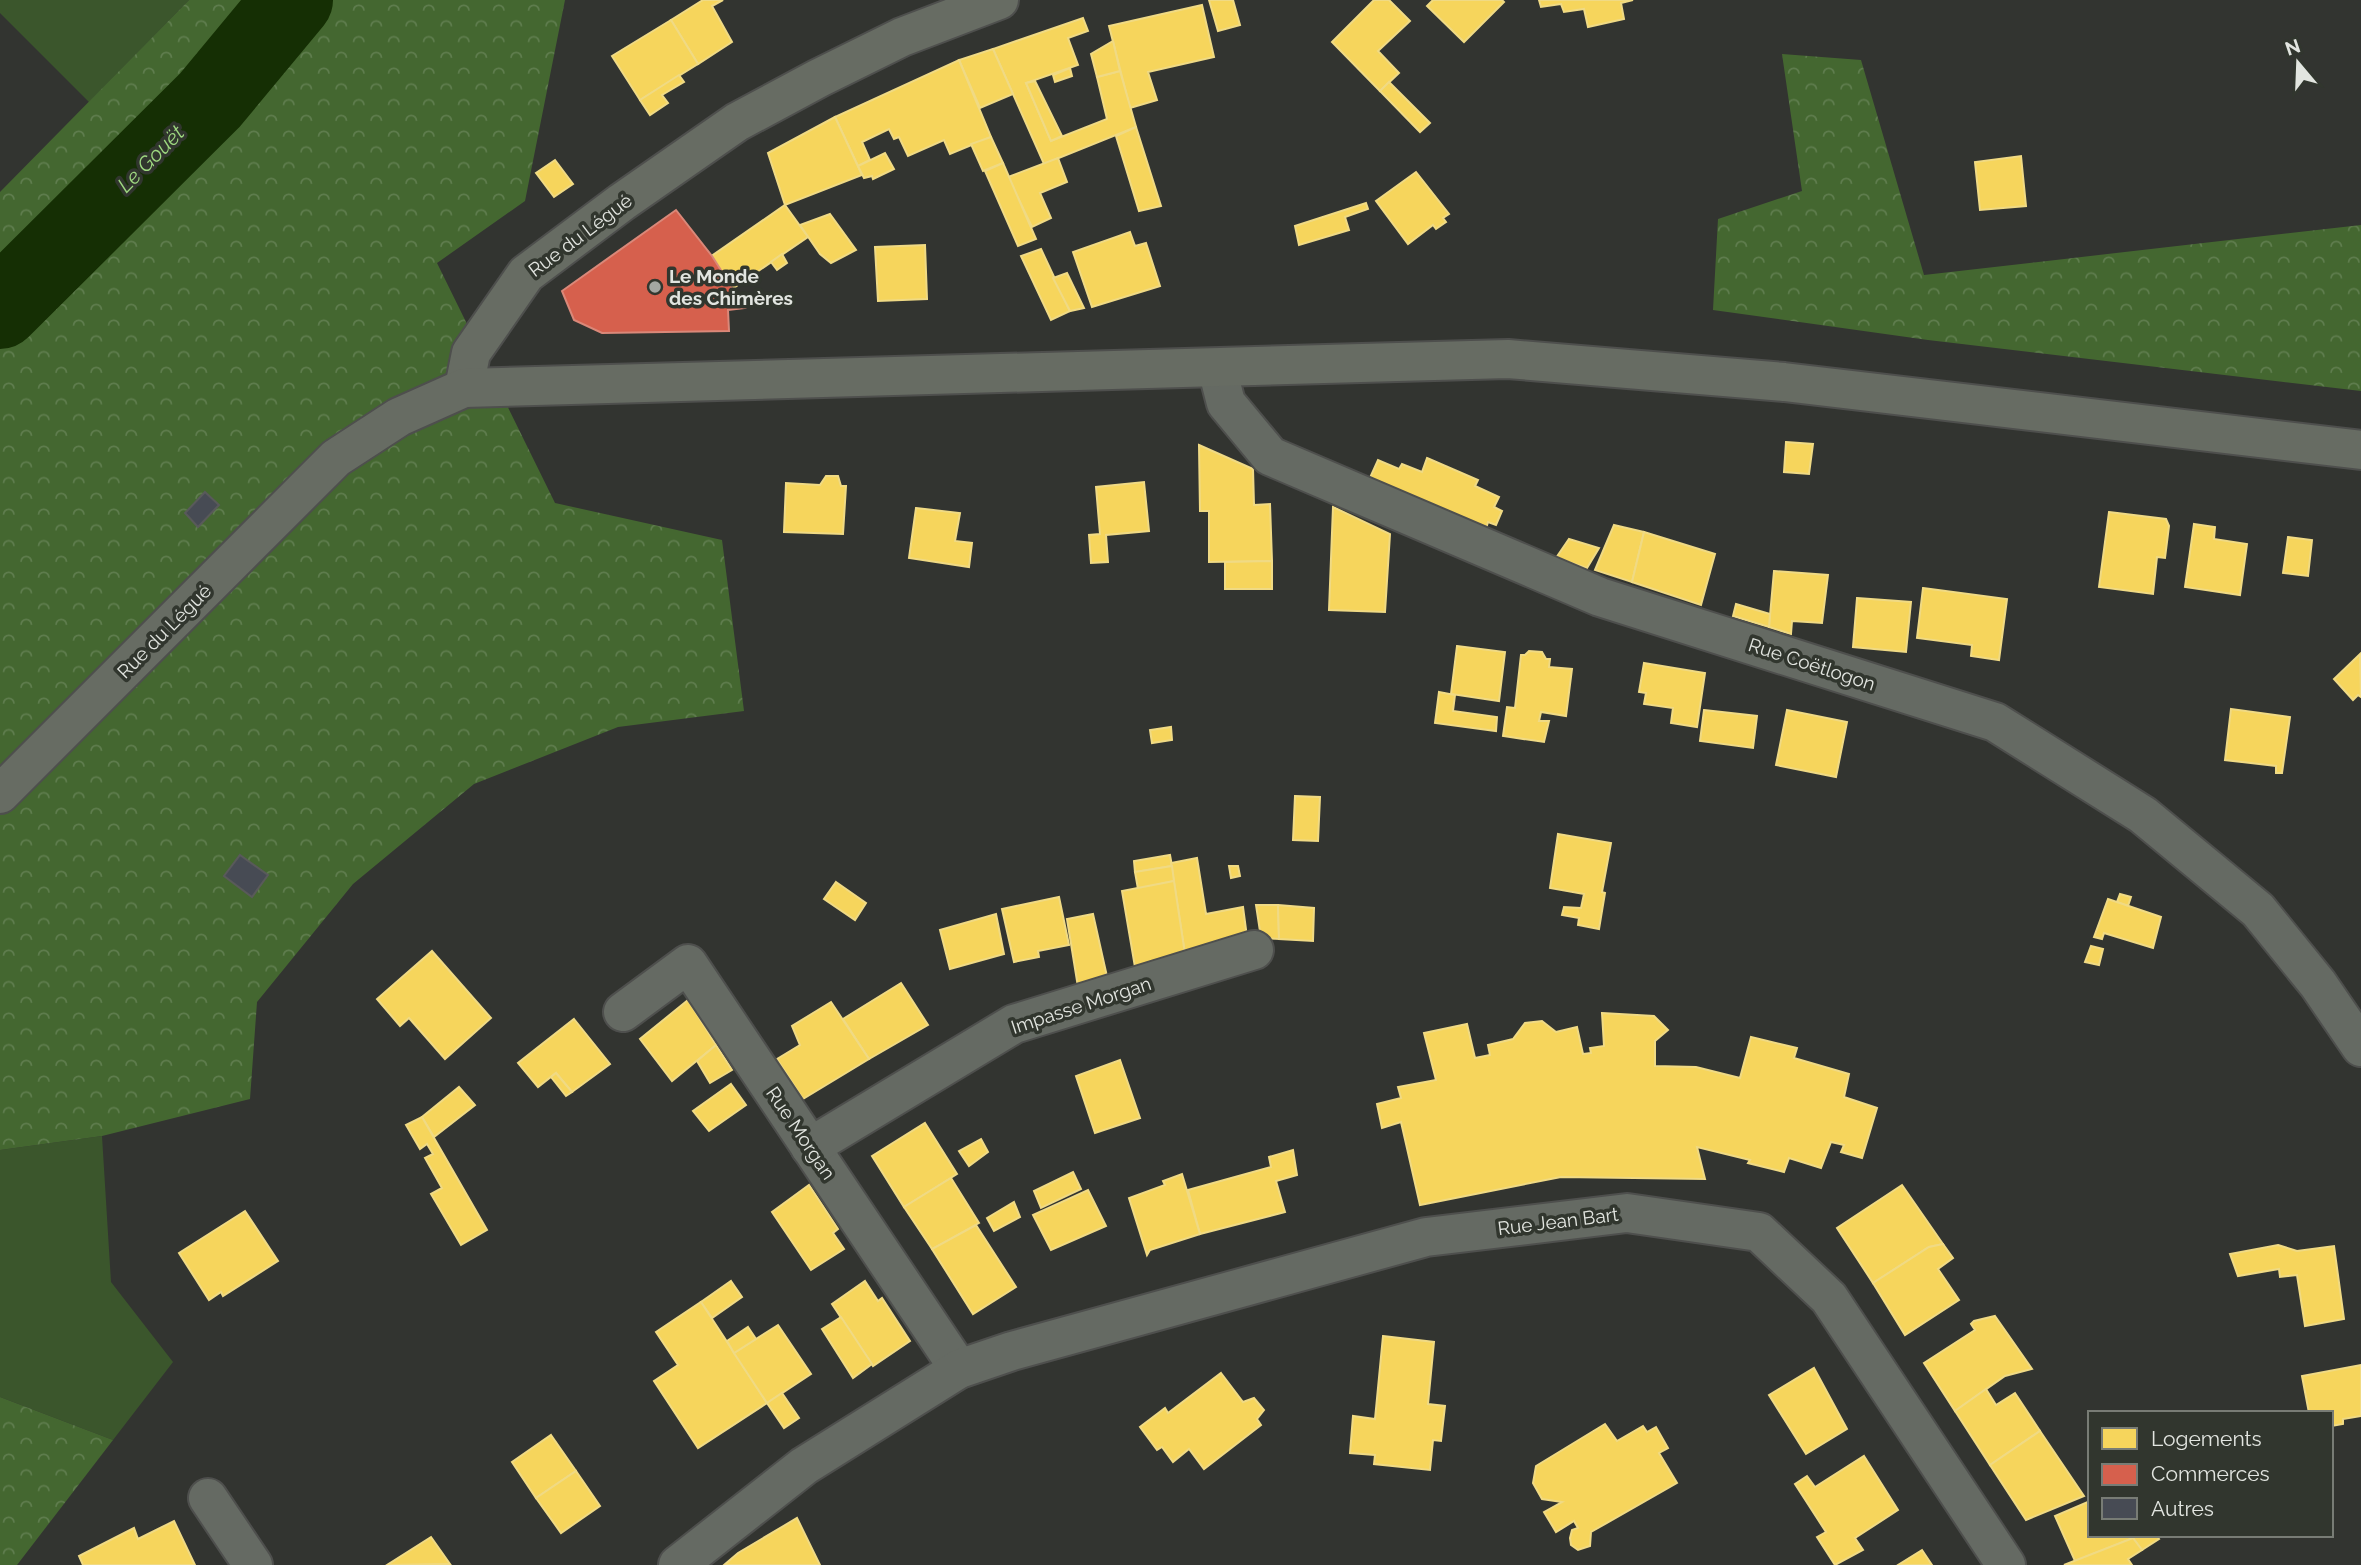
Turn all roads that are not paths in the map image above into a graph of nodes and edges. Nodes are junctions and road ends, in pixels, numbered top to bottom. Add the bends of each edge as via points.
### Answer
1 (999, 0) edge
2 (1217, 368) junction
3 (464, 388) junction
4 (2361, 450) edge
5 (0, 794) edge
6 (1254, 950) dead end
7 (623, 1012) dead end
8 (2361, 1047) edge
9 (810, 1147) junction
10 (959, 1369) junction
11 (208, 1498) dead end
12 (253, 1565) edge
13 (678, 1565) edge
14 (2006, 1565) edge

1 - 3 main road, Rue du Légué via 902,37 818,78 737,122 622,202 526,274 471,353
2 - 3 main road
2 - 4 main road via 1508,359 1784,382
2 - 8 street, Rue Coëtlogon via 1226,403 1270,456 1600,597 1995,722 2143,816 2258,910
3 - 5 main road, Rue du Légué via 399,417 336,458
6 - 9 street, Impasse Morgan via 1014,1024
7 - 9 street, Rue Morgan via 688,964
9 - 10 street, Rue Morgan
10 - 13 street, Rue Jean Bart via 804,1466
10 - 14 street, Rue Jean Bart via 1426,1237 1627,1213 1759,1232 1829,1298
11 - 12 street

